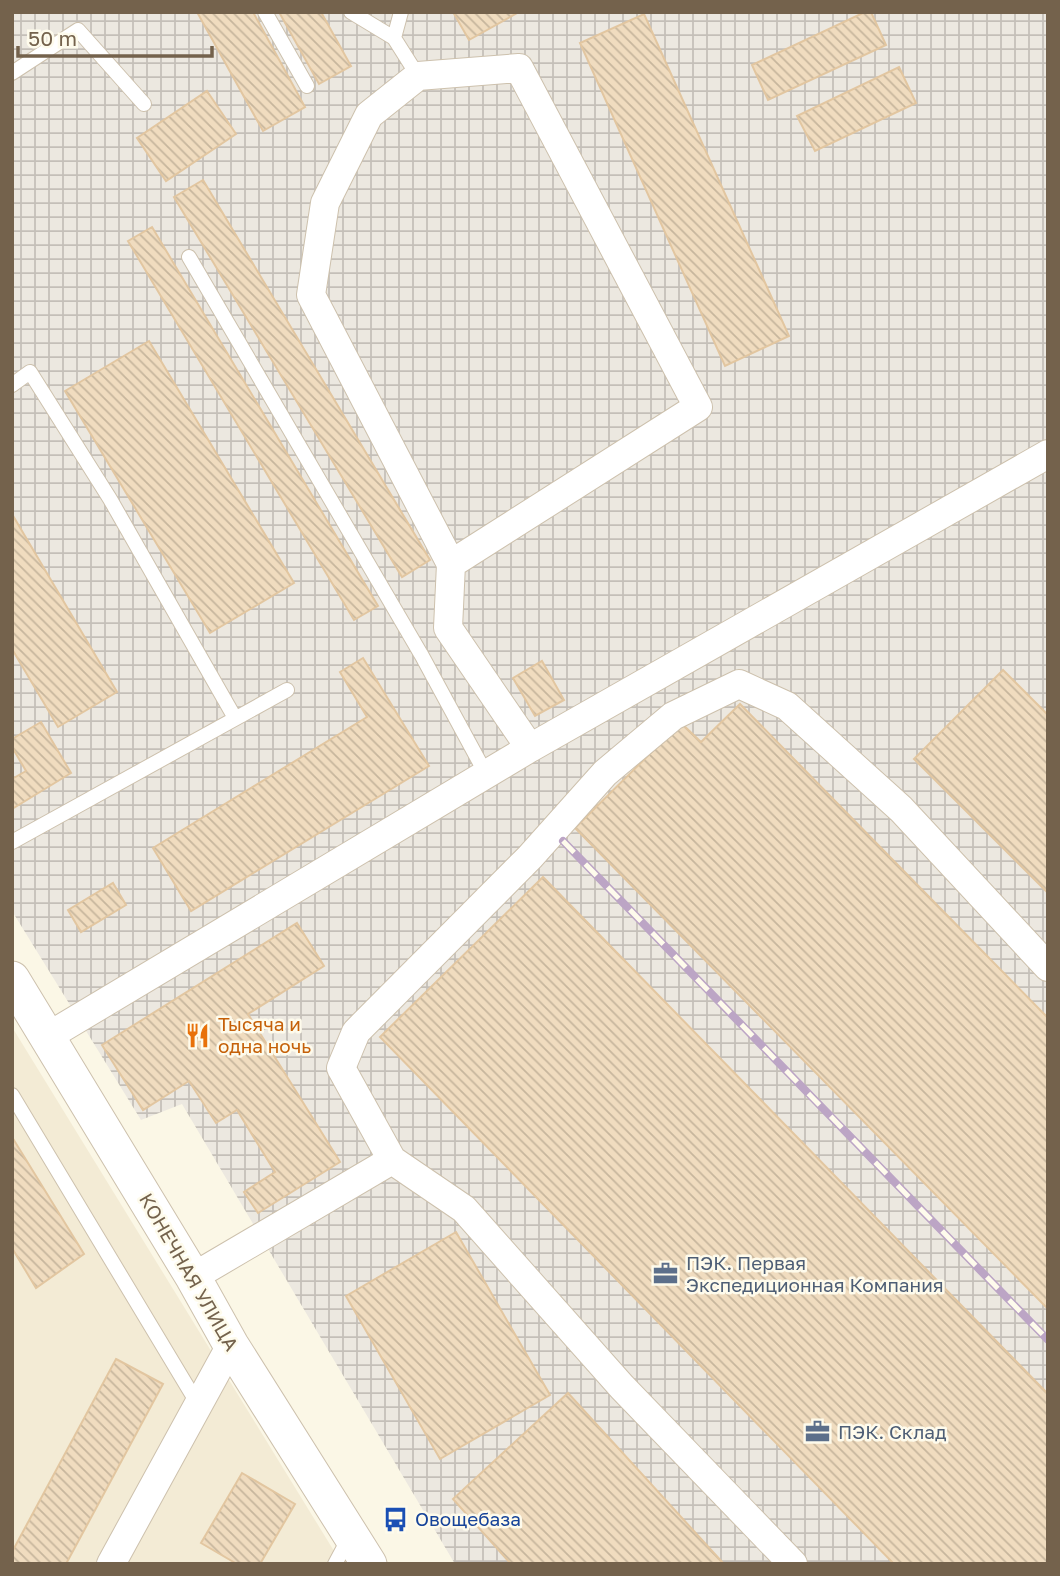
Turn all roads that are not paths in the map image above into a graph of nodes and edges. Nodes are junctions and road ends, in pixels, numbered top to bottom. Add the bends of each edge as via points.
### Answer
1 (265, 12) edge
2 (351, 12) edge
3 (401, 12) edge
4 (394, 38) junction
5 (12, 73) edge
6 (418, 76) junction
7 (306, 86) dead end
8 (144, 104) dead end
9 (189, 257) dead end
10 (12, 385) edge
11 (1048, 454) edge
12 (451, 565) junction
13 (287, 690) dead end
14 (235, 718) junction
15 (530, 748) junction
16 (486, 774) junction
17 (12, 842) edge
18 (1048, 967) edge
19 (12, 979) edge
20 (47, 1037) junction
21 (12, 1096) edge
22 (392, 1160) junction
23 (193, 1276) junction
24 (231, 1345) junction
25 (199, 1406) junction
26 (351, 1554) edge
27 (111, 1564) edge
28 (793, 1564) edge

1 - 7 lane
2 - 4 lane
3 - 4 lane
4 - 6 lane
5 - 8 lane via 78,30
6 - 12 street via 369,115 325,202 311,295
6 - 12 street via 519,68 698,407
9 - 16 lane
10 - 14 lane via 30,372 110,499
11 - 15 street
12 - 15 street via 448,628
13 - 14 lane
14 - 17 lane
15 - 16 street
16 - 20 street
18 - 22 street via 901,809 787,706 739,684 673,716 605,773 530,857 356,1032 341,1068
19 - 20 street, КОНЕЧНАЯ УЛИЦА
20 - 23 street, КОНЕЧНАЯ УЛИЦА
21 - 25 lane
22 - 23 street
22 - 28 street via 464,1209 622,1387
23 - 24 street, КОНЕЧНАЯ УЛИЦА
24 - 25 street
24 - 26 street, КОНЕЧНАЯ УЛИЦА
25 - 27 street

